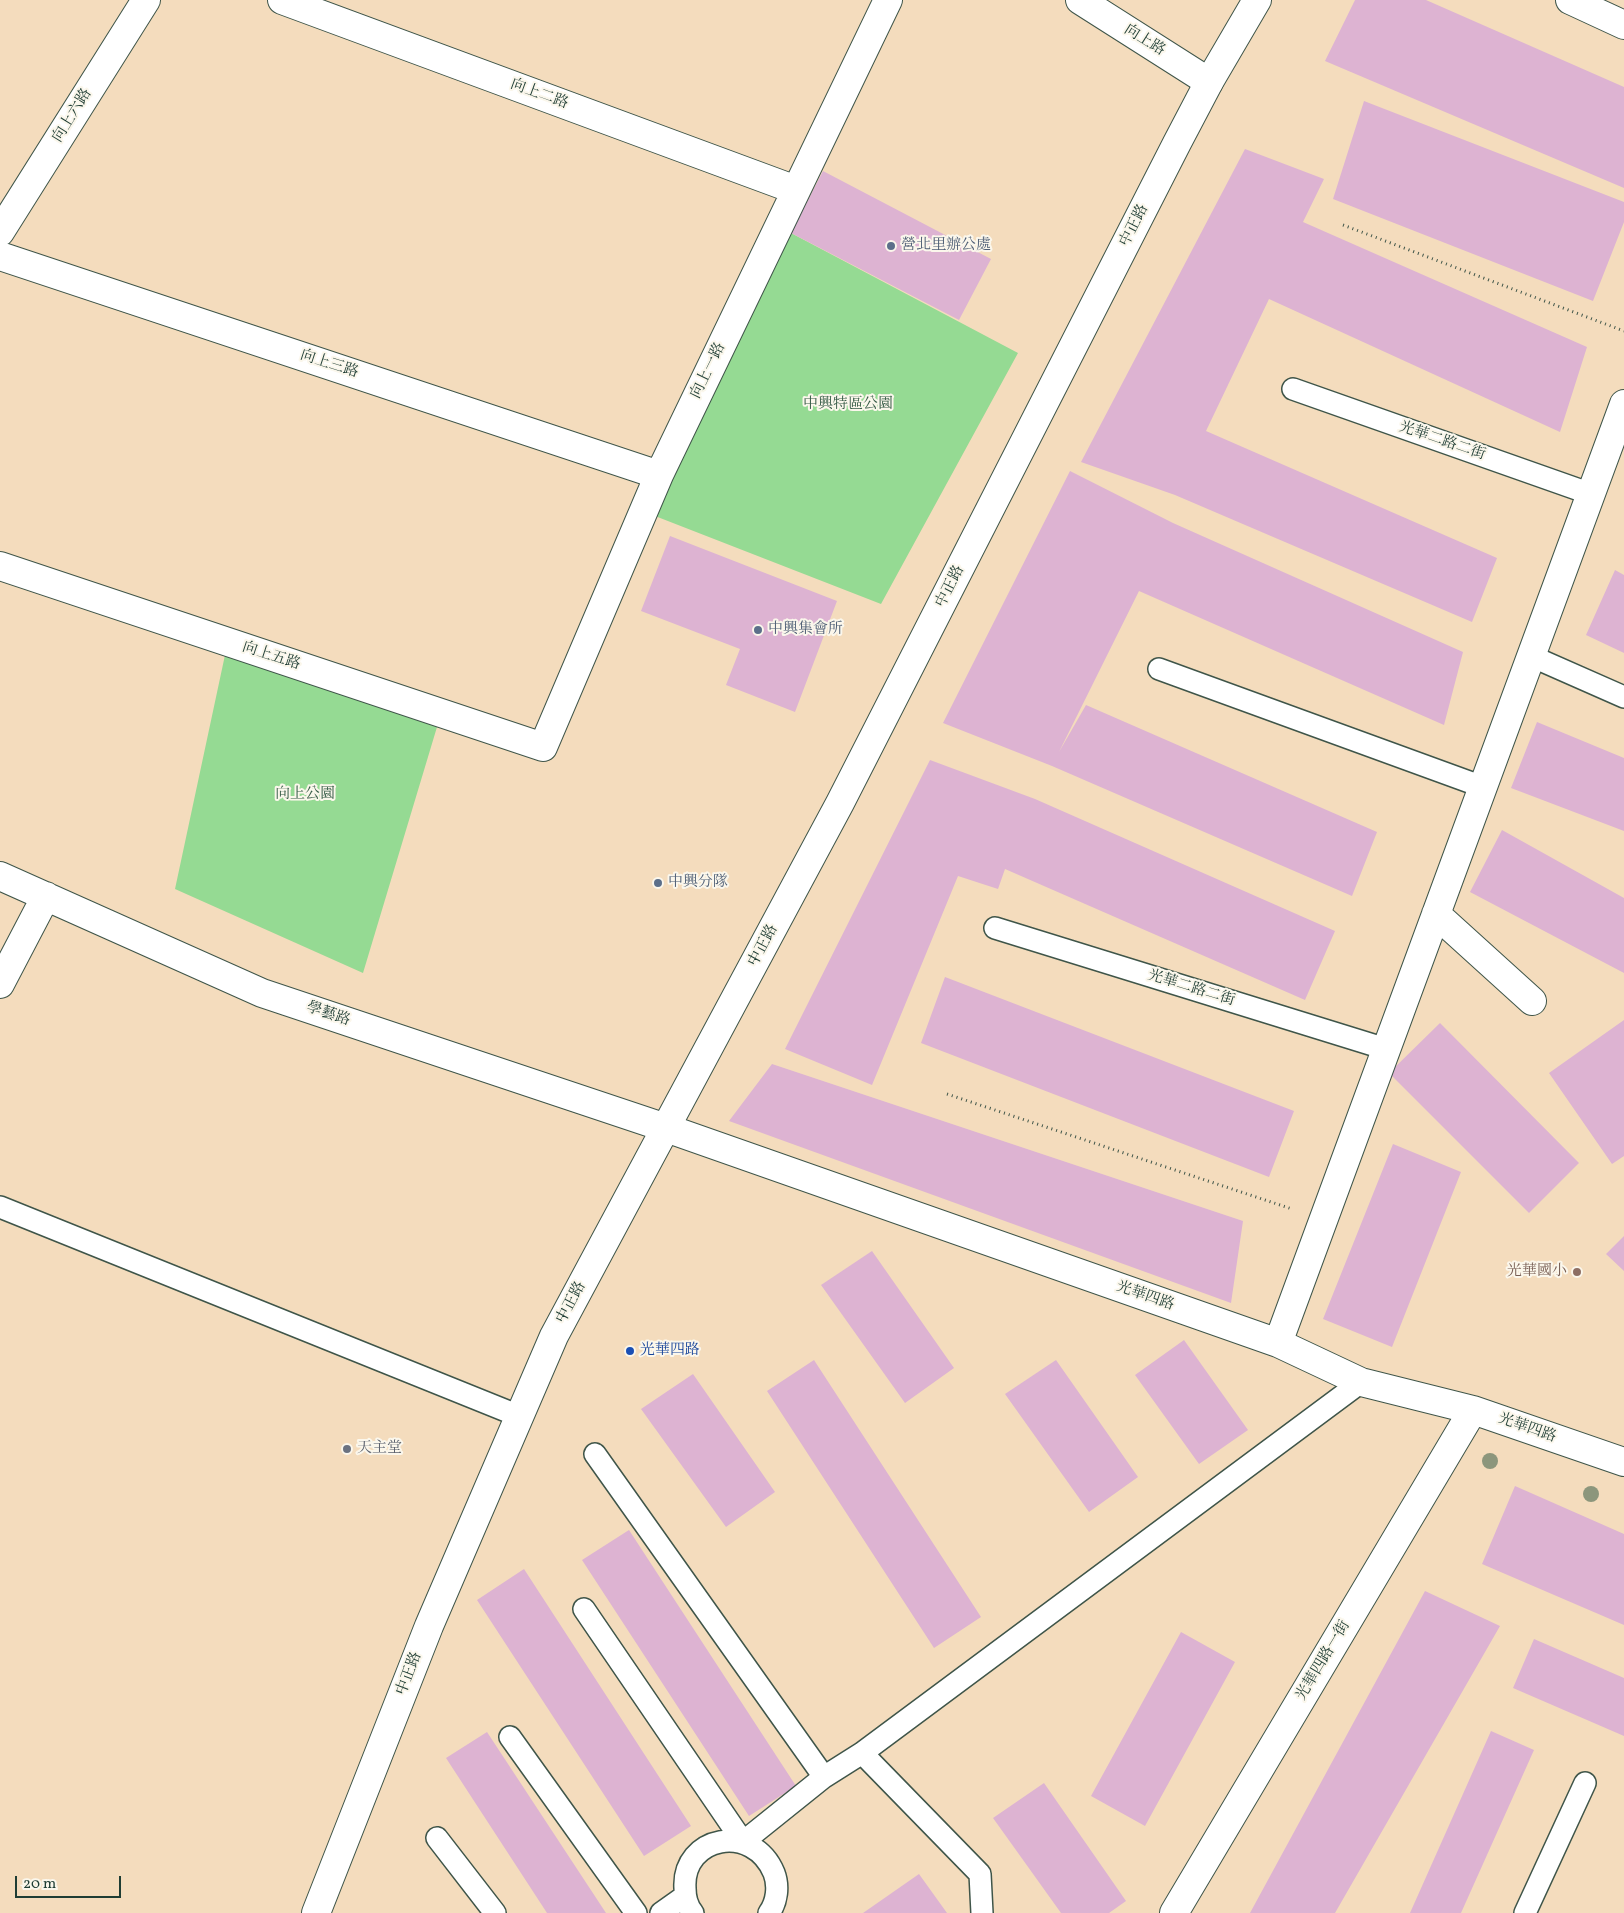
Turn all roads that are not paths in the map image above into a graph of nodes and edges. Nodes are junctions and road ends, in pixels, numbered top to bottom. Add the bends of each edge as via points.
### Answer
1 (146, 0) edge
2 (282, 0) edge
3 (888, 0) edge
4 (1080, 0) edge
5 (1257, 0) edge
6 (1570, 0) edge
7 (1624, 25) edge
8 (1209, 82) junction
9 (796, 190) junction
10 (0, 232) edge
11 (0, 256) edge
12 (1293, 389) dead end
13 (1623, 410) edge
14 (659, 475) junction
15 (1591, 494) junction
16 (0, 566) edge
17 (1531, 656) junction
18 (1159, 669) dead end
19 (1624, 697) edge
20 (542, 747) joint
21 (1483, 787) junction
22 (0, 876) edge
23 (46, 896) junction
24 (1436, 914) junction
25 (995, 928) dead end
26 (0, 984) edge
27 (1532, 1001) dead end
28 (1386, 1049) junction
29 (666, 1128) junction
30 (0, 1206) edge
31 (1278, 1343) junction
32 (1361, 1382) junction
33 (1473, 1410) junction
34 (519, 1416) junction
35 (595, 1454) dead end
36 (1624, 1462) edge
37 (584, 1609) dead end
38 (510, 1738) dead end
39 (862, 1752) junction
40 (824, 1777) junction
41 (1585, 1783) dead end
42 (437, 1838) dead end
43 (743, 1842) junction
44 (689, 1904) edge
45 (316, 1913) edge
46 (495, 1913) edge
47 (636, 1913) edge
48 (661, 1913) edge
49 (769, 1913) edge
50 (982, 1913) edge
51 (1174, 1913) edge
52 (1525, 1913) edge

1 - 10 street, 向上六路
2 - 9 street, 向上二路
3 - 9 street, 向上一路
4 - 8 street, 向上路
5 - 8 street, 中正路
6 - 7 street
8 - 29 street, 中正路 via 840,803
9 - 14 street, 向上一路
11 - 14 street, 向上三路
12 - 15 lane, 光華二路二街
13 - 15 street
14 - 20 street, 向上一路
15 - 17 street
16 - 20 street, 向上五路
17 - 19 lane
17 - 21 street
18 - 21 lane
21 - 24 street
22 - 23 street, 學藝路
23 - 26 street
23 - 29 street, 學藝路 via 262,993
24 - 27 street
24 - 28 street
25 - 28 lane, 光華二路二街
28 - 31 street
29 - 31 street, 光華四路
29 - 34 street, 中正路 via 554,1336
30 - 34 lane
31 - 32 street, 光華四路
32 - 33 street, 光華四路
32 - 39 lane
33 - 36 street, 光華四路
33 - 51 street, 光華四路一街
34 - 45 street, 中正路 via 429,1626
35 - 40 lane
37 - 43 lane
38 - 47 lane
39 - 40 lane
39 - 50 lane via 980,1874
40 - 43 lane
41 - 52 lane
42 - 46 lane
43 - 44 lane via 728,1840 712,1844 699,1853 689,1865 685,1880
43 - 49 lane via 758,1849 770,1862 776,1878 777,1895
44 - 48 lane

